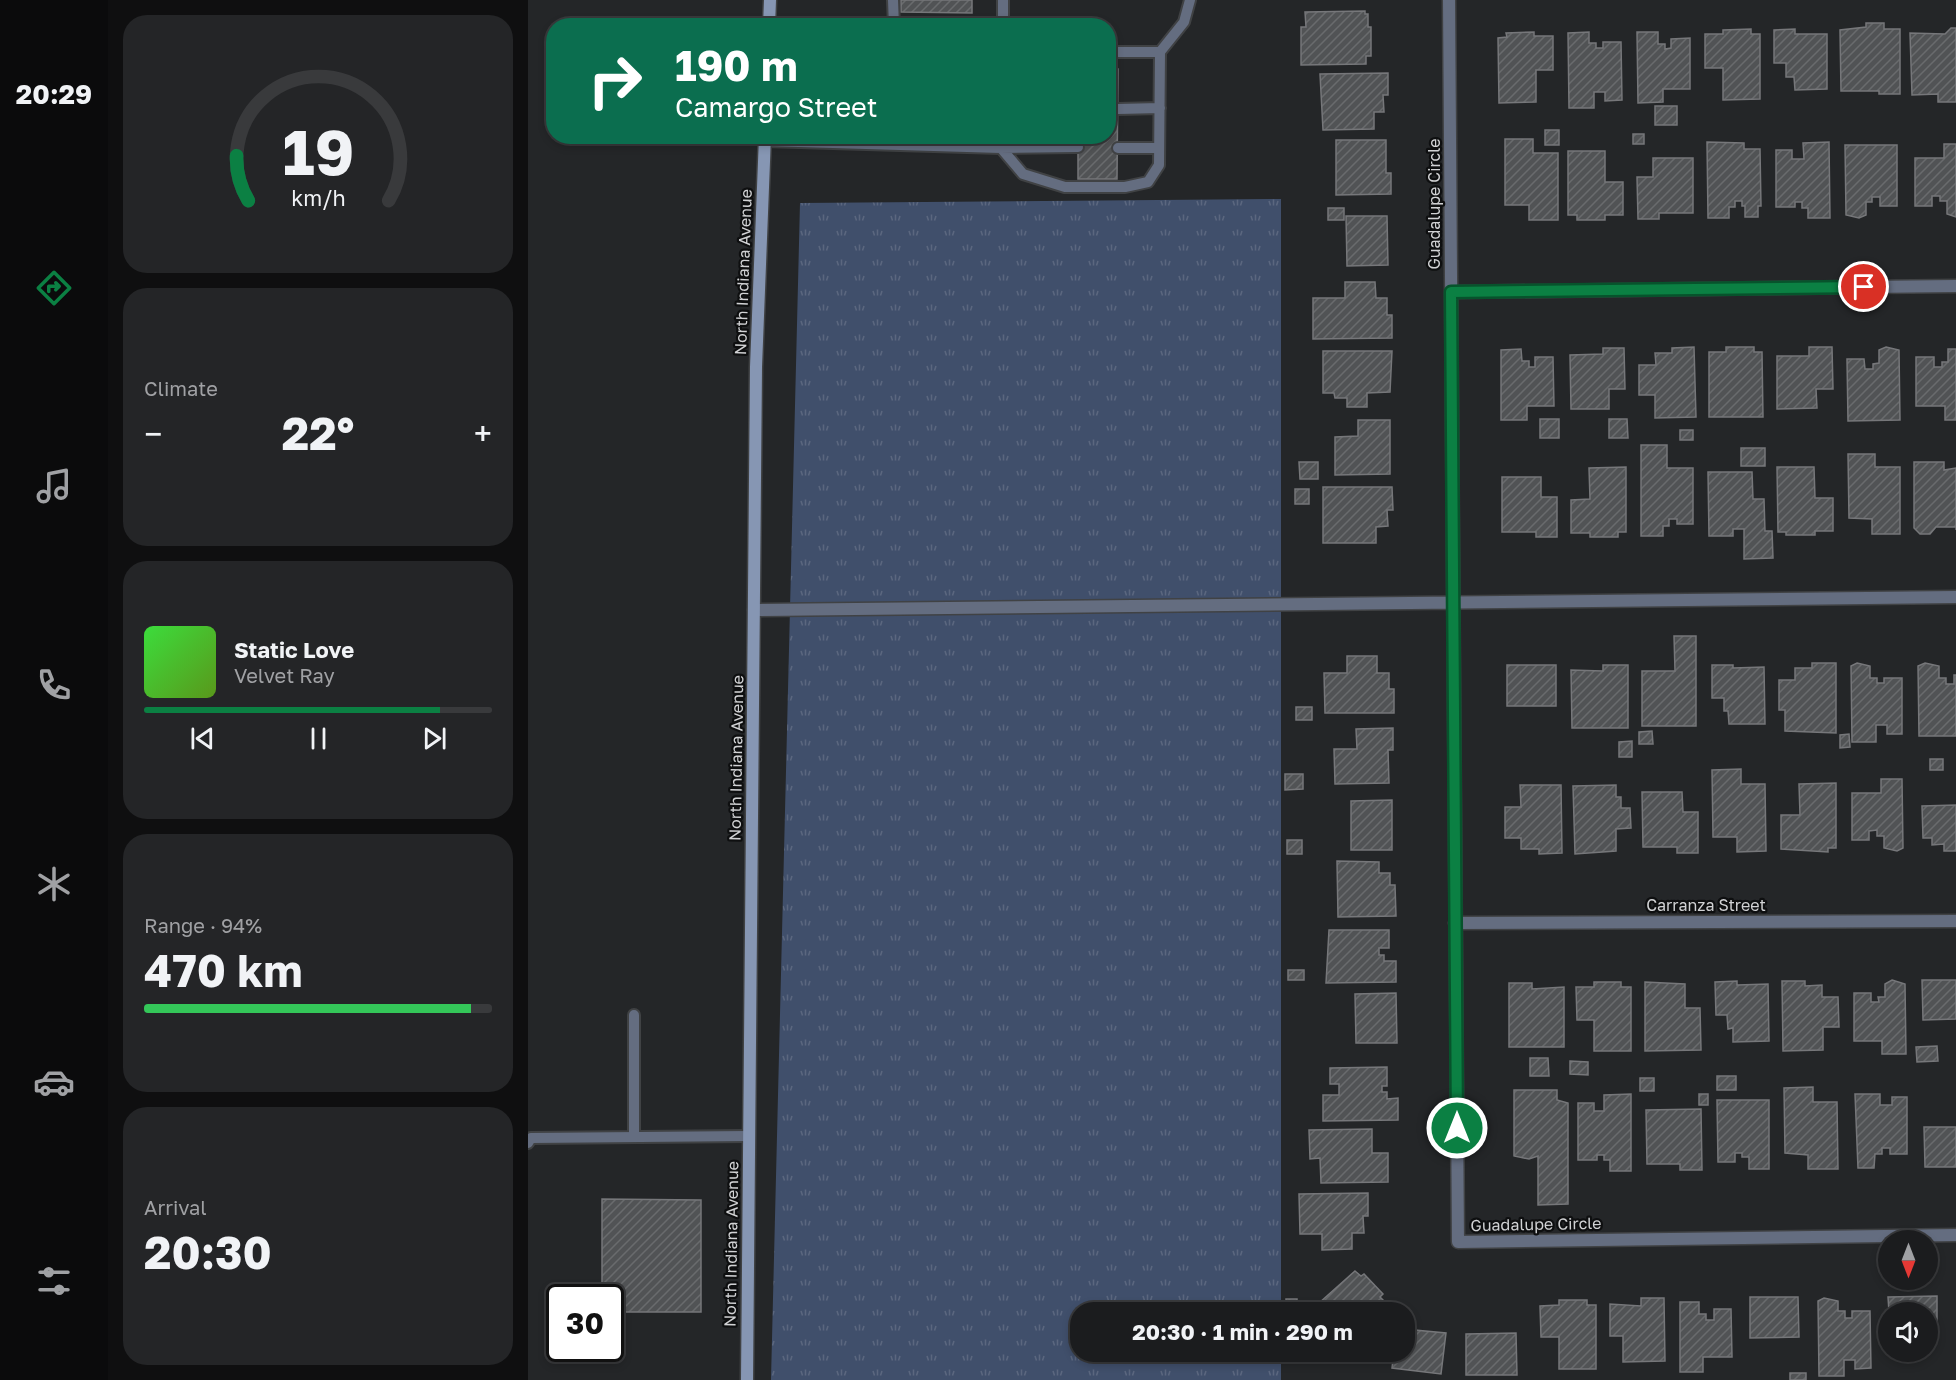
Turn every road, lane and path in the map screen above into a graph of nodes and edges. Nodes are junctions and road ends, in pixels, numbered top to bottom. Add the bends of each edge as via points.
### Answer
1 (770, 0) edge
2 (893, 0) edge
3 (1003, 0) edge
4 (1190, 0) edge
5 (1449, 0) edge
6 (769, 18) edge
7 (894, 18) edge
8 (1003, 18) edge
9 (1116, 52) edge
10 (1160, 52) junction
11 (1160, 108) junction
12 (1118, 109) dead end
13 (765, 144) edge
14 (1002, 144) edge
15 (1032, 144) edge
16 (1078, 147) dead end
17 (1118, 148) dead end
18 (1159, 148) junction
19 (1956, 286) edge
20 (1451, 292) junction
21 (1956, 597) edge
22 (1453, 603) junction
23 (754, 610) junction
24 (1956, 921) edge
25 (1455, 923) junction
26 (634, 1014) dead end
27 (749, 1136) junction
28 (634, 1137) junction
29 (528, 1143) edge
30 (1956, 1235) edge
31 (747, 1380) edge

1 - 6 main road
2 - 7 lane
3 - 8 lane
4 - 10 lane via 1184,22
5 - 20 street, Guadalupe Circle
9 - 10 lane
10 - 11 lane
11 - 12 lane
11 - 18 lane
13 - 23 main road, North Indiana Avenue via 756,367
14 - 18 lane via 1023,174 1065,187 1148,182 1159,165
15 - 16 lane
17 - 18 lane
19 - 20 street
20 - 22 street, Guadalupe Circle
21 - 22 street
22 - 23 street
22 - 25 street, Guadalupe Circle
23 - 27 main road, North Indiana Avenue
24 - 25 street, Carranza Street
25 - 30 street, Guadalupe Circle via 1458,1242
26 - 28 lane
27 - 28 lane
27 - 31 main road, North Indiana Avenue
28 - 29 lane via 531,1138

